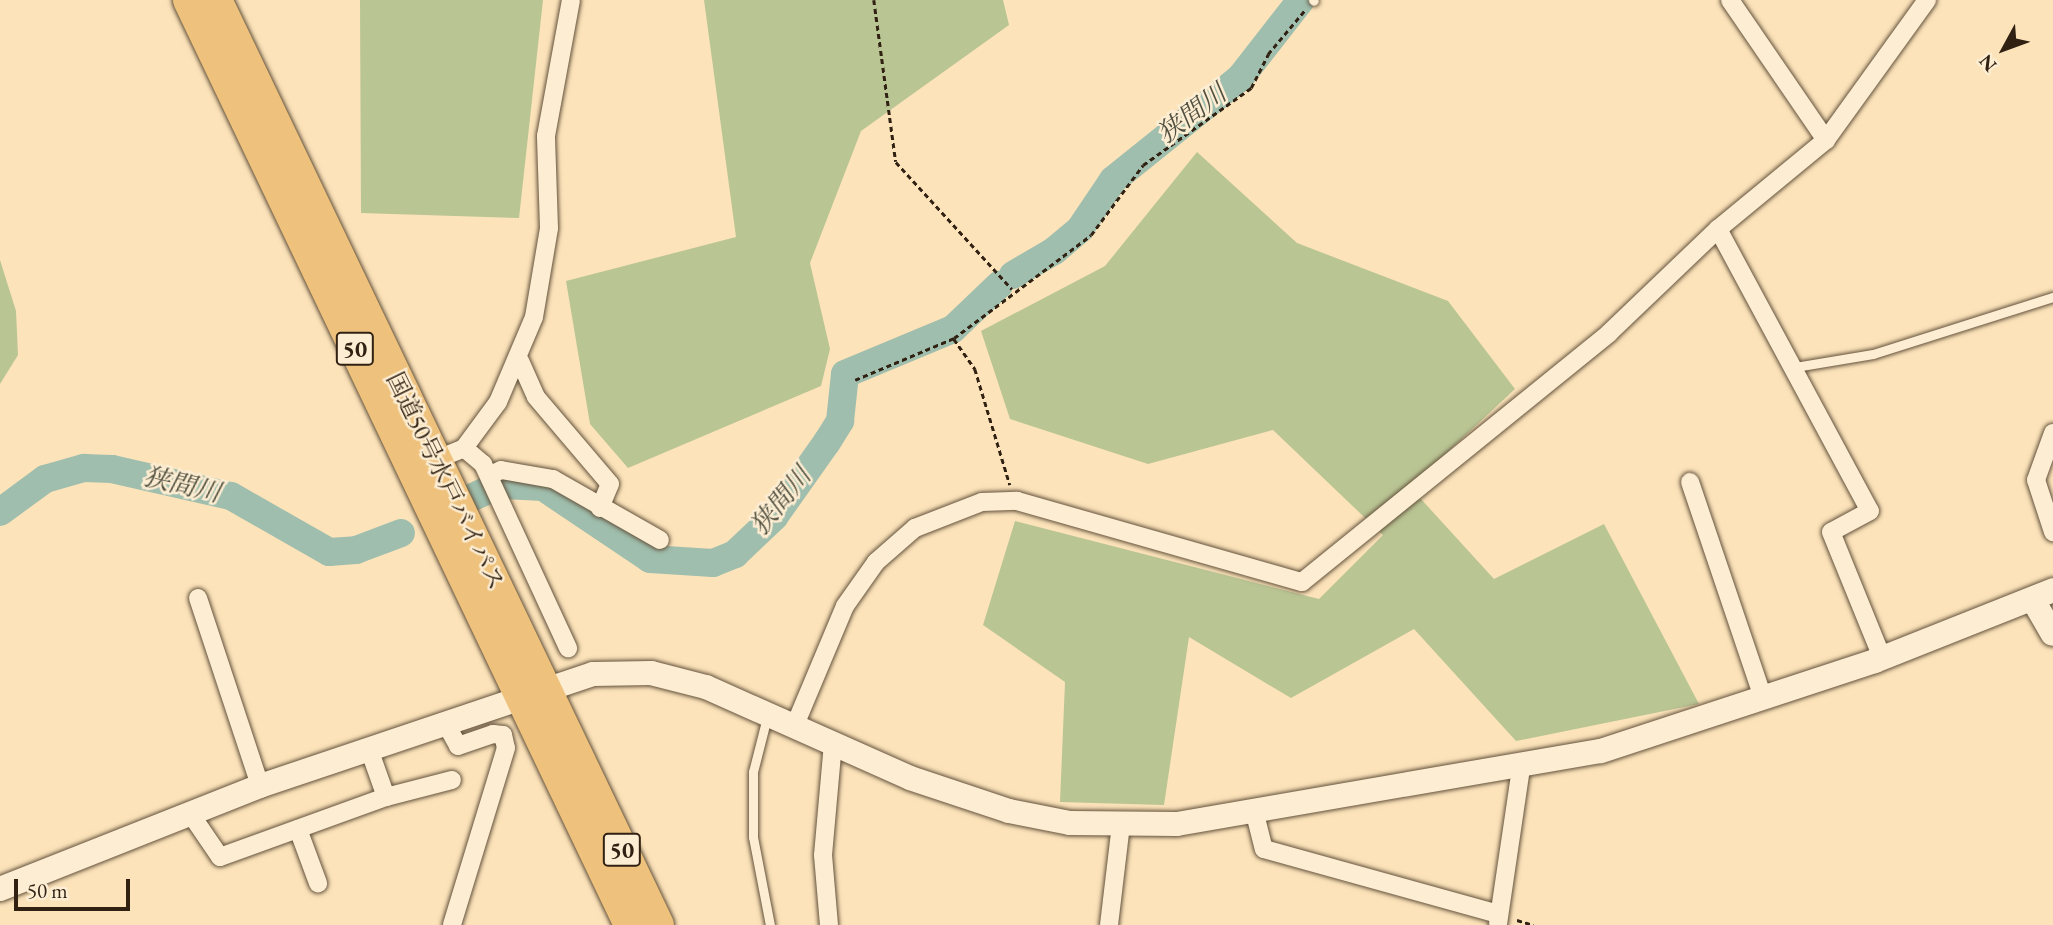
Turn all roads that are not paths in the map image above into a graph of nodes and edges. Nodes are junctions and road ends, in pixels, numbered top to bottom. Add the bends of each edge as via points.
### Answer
1 (189, 0) edge
2 (216, 0) edge
3 (571, 0) edge
4 (1730, 0) edge
5 (1927, 0) edge
6 (1826, 139) junction
7 (1718, 229) junction
8 (2053, 297) edge
9 (520, 360) junction
10 (1795, 367) junction
11 (2053, 433) edge
12 (449, 454) junction
13 (490, 475) junction
14 (1690, 482) dead end
15 (600, 508) junction
16 (2053, 532) edge
17 (660, 540) dead end
18 (2043, 595) edge
19 (198, 598) dead end
20 (2053, 634) edge
21 (568, 648) dead end
22 (1875, 661) junction
23 (533, 694) junction
24 (1764, 700) junction
25 (768, 713) junction
26 (446, 724) junction
27 (795, 725) junction
28 (833, 742) junction
29 (369, 749) junction
30 (1521, 768) junction
31 (453, 780) dead end
32 (260, 786) junction
33 (386, 797) junction
34 (190, 813) junction
35 (1255, 814) junction
36 (1121, 824) junction
37 (298, 830) junction
38 (318, 883) dead end
39 (0, 889) edge
40 (1498, 920) edge
41 (452, 925) edge
42 (630, 925) edge
43 (657, 925) edge
44 (770, 925) edge
45 (829, 925) edge
46 (1109, 925) edge

1 - 23 highway, 国道50号水戸バイパス / 50
2 - 12 highway, 国道50号水戸バイパス / 50
3 - 9 street via 546,136 549,229
4 - 6 street
5 - 6 street
6 - 7 street
7 - 10 street
7 - 27 street via 1609,333 1302,582 1017,501 950,511 915,528 876,562 845,606
8 - 10 lane via 1873,354
9 - 12 street
9 - 15 street via 536,397 610,484
10 - 22 street via 1870,511 1831,533 1879,650
11 - 16 street via 2036,480
12 - 13 street
12 - 23 highway, 国道50号水戸バイパス / 50
13 - 15 street via 501,470 553,479
13 - 21 street
14 - 24 street
15 - 17 street
18 - 20 street
18 - 22 street
19 - 32 street
22 - 24 street
23 - 25 street via 593,674 651,673
23 - 26 street
23 - 42 highway, 国道50号水戸バイパス / 50
23 - 43 highway, 国道50号水戸バイパス / 50
24 - 30 street via 1667,733
25 - 27 street
25 - 44 lane via 753,772 753,824
26 - 29 street
26 - 41 street via 458,746 493,734 502,735 506,748
27 - 28 street
28 - 36 street via 910,778 1009,811 1070,823
28 - 45 street via 823,855
29 - 32 street
29 - 33 street
30 - 35 street
30 - 40 street
31 - 33 street
32 - 34 street
33 - 37 street
34 - 37 street via 220,858
34 - 39 street
35 - 36 street
35 - 40 street via 1264,849
36 - 46 street
37 - 38 street

